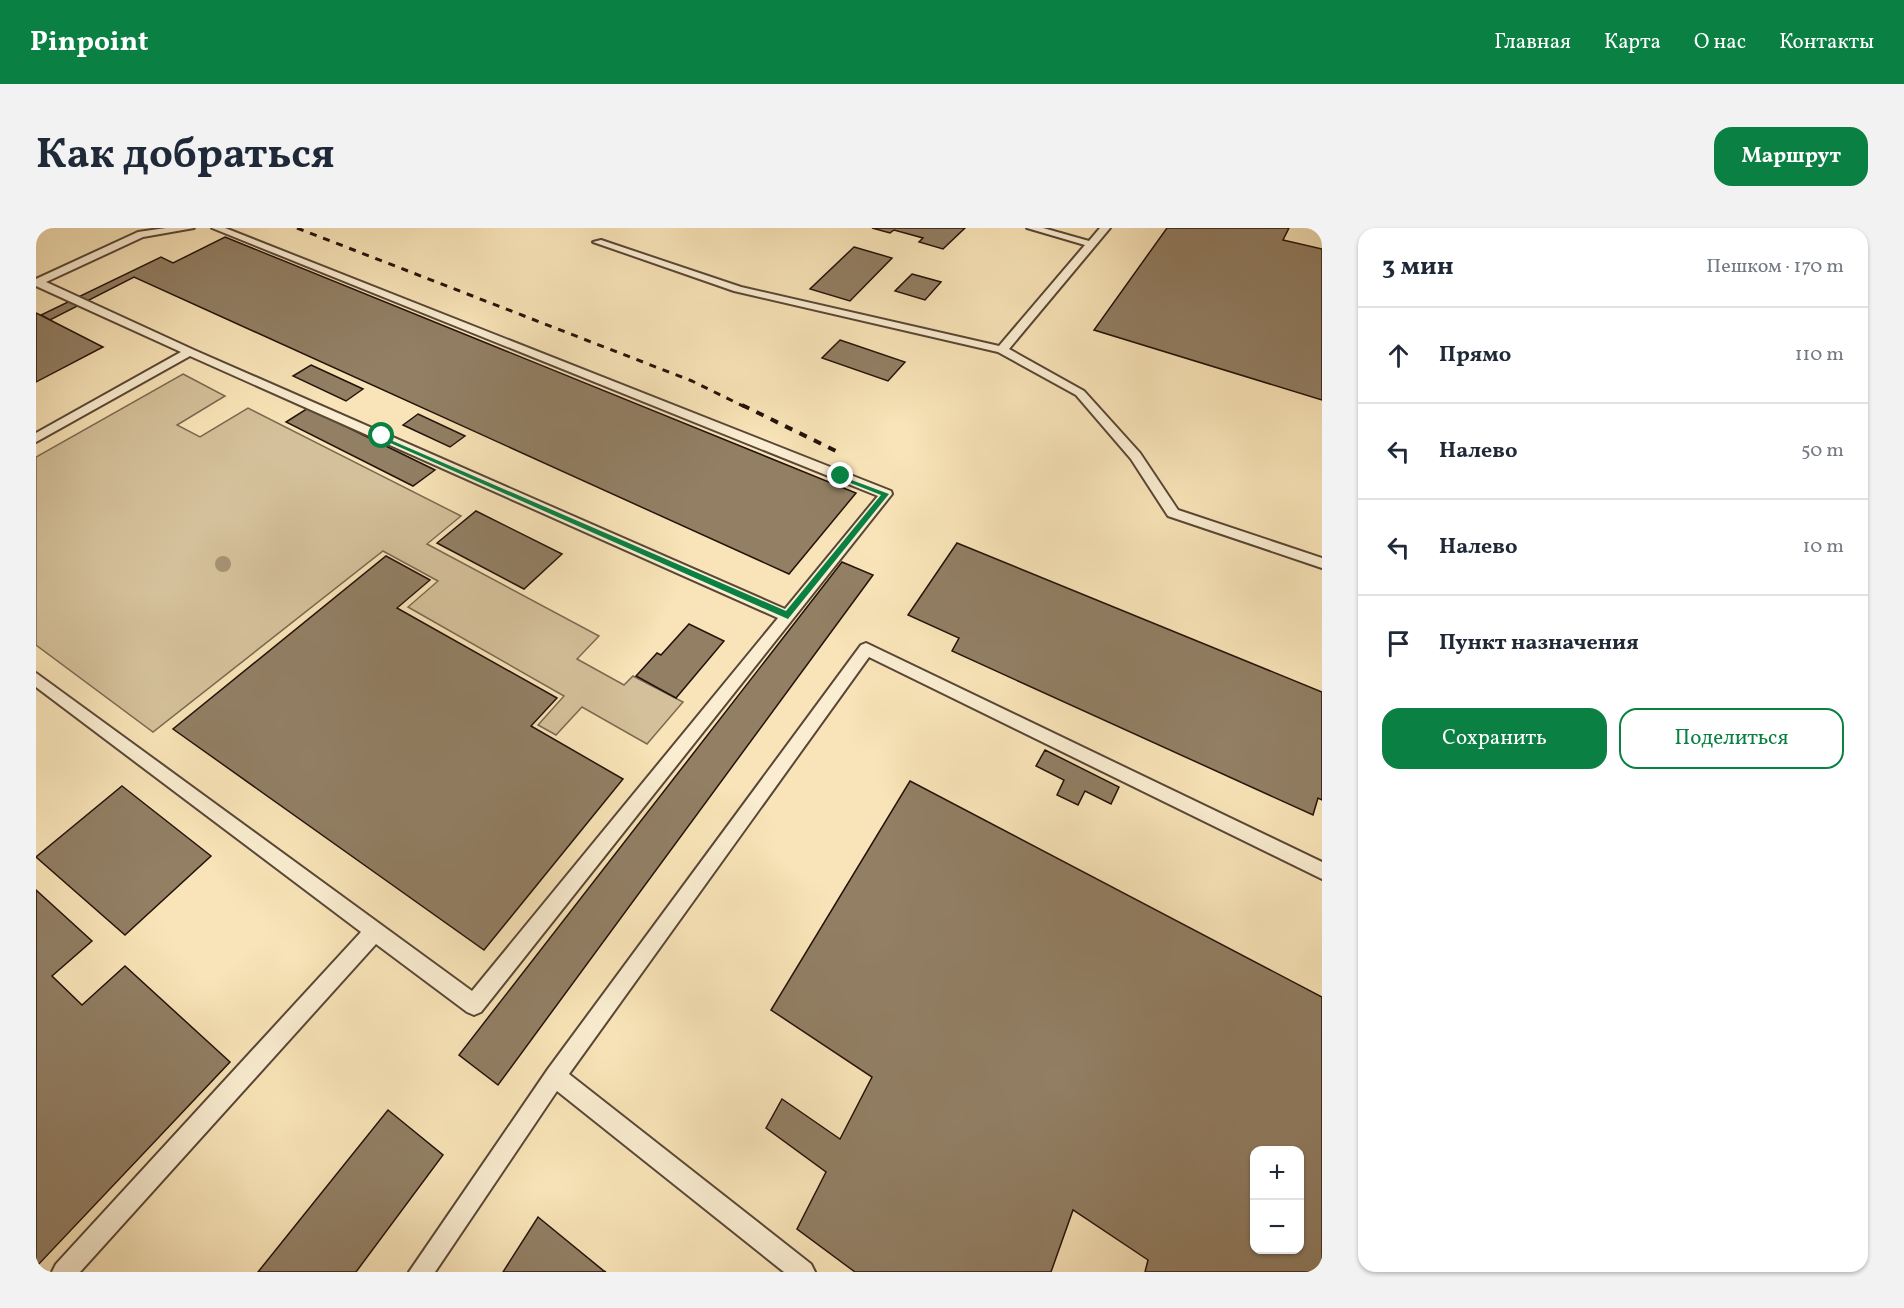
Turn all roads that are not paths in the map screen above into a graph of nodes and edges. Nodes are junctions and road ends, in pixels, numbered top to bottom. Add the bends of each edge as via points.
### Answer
1 (189, 228) edge
2 (217, 228) edge
3 (1032, 228) edge
4 (1105, 228) edge
5 (598, 242) dead end
6 (1091, 244) junction
7 (37, 282) edge
8 (1002, 350) junction
9 (190, 352) junction
10 (36, 438) edge
11 (1322, 563) edge
12 (788, 616) junction
13 (36, 679) edge
14 (1322, 871) edge
15 (374, 932) junction
16 (555, 1076) junction
17 (64, 1272) edge
18 (421, 1272) edge
19 (803, 1272) edge

1 - 7 lane via 141,234
2 - 12 lane via 886,494
3 - 6 lane
4 - 6 lane
5 - 8 lane via 738,289
6 - 8 lane
7 - 9 lane
8 - 11 lane via 1080,393 1136,456 1173,513
9 - 10 lane
9 - 12 lane
12 - 15 lane via 474,1005
13 - 15 lane
14 - 16 lane via 866,649
15 - 17 lane
16 - 18 lane
16 - 19 lane

